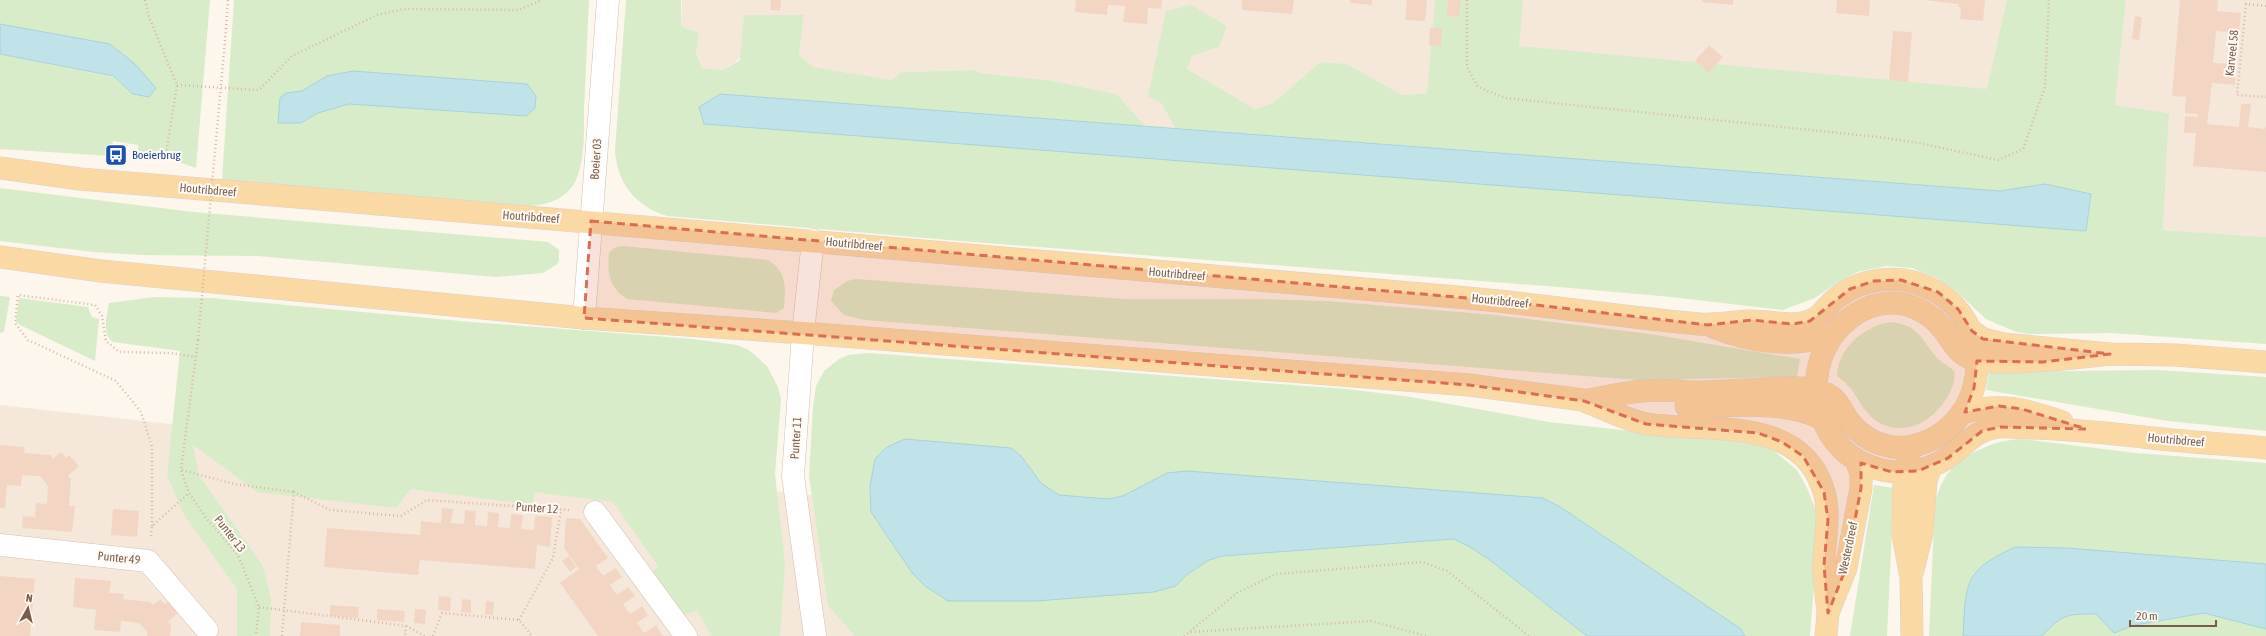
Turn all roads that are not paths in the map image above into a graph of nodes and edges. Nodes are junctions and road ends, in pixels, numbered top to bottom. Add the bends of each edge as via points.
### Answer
1 (608, 0) edge
2 (0, 168) edge
3 (591, 221) junction
4 (813, 240) junction
5 (0, 258) edge
6 (584, 318) junction
7 (1708, 325) junction
8 (1972, 331) junction
9 (803, 333) junction
10 (1832, 336) junction
11 (2110, 354) junction
12 (1978, 361) junction
13 (2266, 362) edge
14 (1815, 390) junction
15 (1584, 401) junction
16 (1962, 413) junction
17 (1821, 418) junction
18 (2086, 429) junction
19 (1920, 445) junction
20 (2266, 448) edge
21 (1856, 460) junction
22 (1931, 467) junction
23 (1904, 472) junction
24 (595, 512) road end
25 (0, 545) edge
26 (1911, 577) junction
27 (1828, 613) junction
28 (208, 630) dead end
29 (686, 636) edge
30 (815, 636) edge
31 (1826, 636) edge
32 (1912, 636) edge

1 - 3 street, Boeier 03
2 - 3 main road, Houtribdreef via 80,180
3 - 4 main road, Houtribdreef
3 - 6 street, Boeier 03
4 - 7 main road, Houtribdreef via 1502,301
4 - 9 street, Punter 11
5 - 6 main road via 101,271
6 - 9 main road
7 - 8 main road, Houtribdreef via 1752,320 1793,324 1810,321 1850,289 1874,281 1901,280 1914,282 1938,292 1958,309
7 - 10 main road, Houtribdreef via 1737,336 1781,343 1807,343
8 - 11 main road via 1983,339 2003,344
8 - 12 main road
9 - 15 main road via 1469,385
9 - 30 street, Punter 11 via 793,476
10 - 12 main road via 1848,318 1859,311 1870,306 1895,303 1919,309 1930,315 1961,353
10 - 14 main road via 1820,362
11 - 12 main road via 2043,362
11 - 13 main road via 2175,355
12 - 16 main road via 1974,388
14 - 15 main road via 1646,390
14 - 17 main road
14 - 19 main road via 1831,395 1839,402 1857,431 1872,440 1896,446
15 - 17 main road via 1780,407 1806,411
15 - 27 main road via 1646,424 1745,431 1764,435 1782,442 1803,456 1824,492 1828,520 1824,565
16 - 18 main road, Houtribdreef via 1999,406 2022,409
16 - 19 main road via 1944,433
17 - 21 main road via 1832,437
18 - 20 main road, Houtribdreef
18 - 22 main road, Houtribdreef via 2000,427 1982,431 1969,438 1956,452
19 - 23 main road
21 - 23 main road via 1879,470
21 - 27 main road, Westerdreef via 1861,474 1861,488 1846,568
22 - 23 main road
22 - 26 main road via 1926,480 1922,534
23 - 26 main road via 1903,535
24 - 29 street
25 - 28 street, Punter 49 via 148,561
26 - 32 main road
27 - 31 main road, Westerdreef

